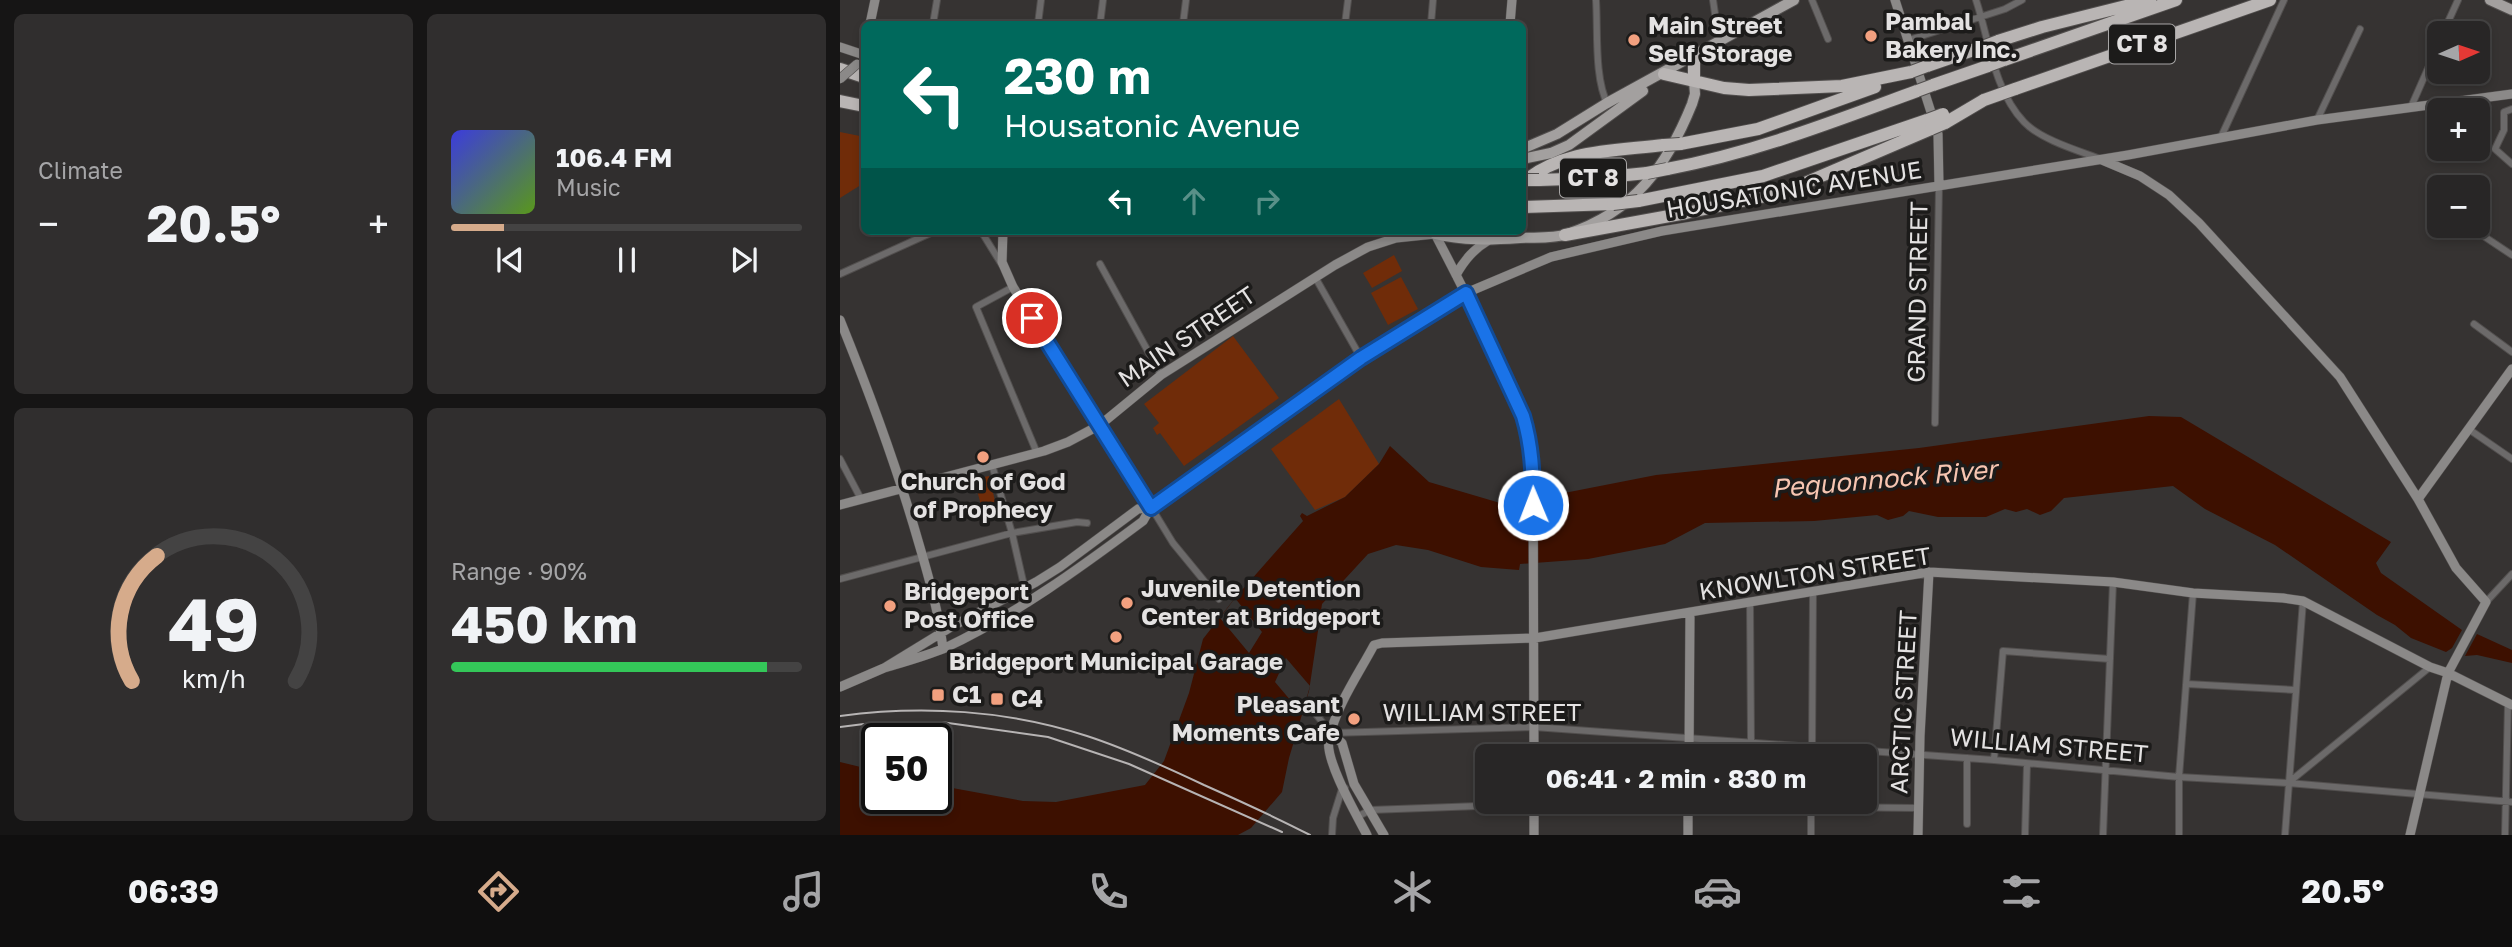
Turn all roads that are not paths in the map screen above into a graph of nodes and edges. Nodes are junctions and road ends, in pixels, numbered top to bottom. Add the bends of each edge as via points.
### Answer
1 (875, 0) edge
2 (937, 0) edge
3 (1041, 0) edge
4 (1103, 0) edge
5 (1186, 0) edge
6 (1348, 0) edge
7 (1433, 0) edge
8 (1512, 0) edge
9 (1596, 0) edge
10 (1713, 0) edge
11 (1794, 0) edge
12 (1812, 0) edge
13 (1895, 0) edge
14 (1976, 0) edge
15 (2022, 0) edge
16 (2150, 0) edge
17 (2176, 0) edge
18 (2270, 0) edge
19 (2284, 0) edge
20 (2458, 0) edge
21 (2490, 0) edge
22 (2512, 10) edge
23 (1981, 17) junction
24 (871, 21) edge
25 (934, 21) edge
26 (1038, 21) edge
27 (1100, 21) edge
28 (1183, 21) edge
29 (1345, 21) edge
30 (1430, 21) edge
31 (1510, 21) edge
32 (2448, 21) edge
33 (2360, 29) dead end
34 (1828, 39) dead end
35 (1909, 40) junction
36 (1719, 41) junction
37 (840, 47) edge
38 (861, 51) edge
39 (861, 57) edge
40 (1694, 57) junction
41 (840, 69) edge
42 (2427, 71) edge
43 (1911, 72) junction
44 (1664, 74) junction
45 (840, 78) edge
46 (861, 78) edge
47 (861, 79) edge
48 (1694, 81) junction
49 (2512, 94) edge
50 (840, 102) edge
51 (1607, 103) junction
52 (840, 107) edge
53 (861, 107) edge
54 (2411, 107) junction
55 (861, 108) edge
56 (2512, 109) edge
57 (1614, 114) junction
58 (2317, 120) junction
59 (1929, 125) junction
60 (1557, 134) junction
61 (2221, 137) junction
62 (1526, 147) edge
63 (1538, 156) junction
64 (1526, 158) edge
65 (2100, 159) junction
66 (2512, 164) edge
67 (1526, 174) edge
68 (1526, 178) edge
69 (1526, 180) edge
70 (1939, 186) junction
71 (1526, 206) edge
72 (926, 235) edge
73 (984, 235) edge
74 (1002, 235) edge
75 (1416, 235) edge
76 (1438, 235) edge
77 (1444, 235) edge
78 (1565, 235) junction
79 (2486, 238) edge
80 (1489, 240) junction
81 (2512, 255) edge
82 (1100, 264) dead end
83 (1003, 266) junction
84 (840, 274) edge
85 (1456, 275) junction
86 (1315, 277) junction
87 (1013, 287) junction
88 (1466, 293) junction
89 (840, 320) edge
90 (2474, 324) dead end
91 (2512, 352) edge
92 (1361, 358) junction
93 (2512, 369) edge
94 (1161, 374) junction
95 (1935, 424) dead end
96 (1100, 425) junction
97 (2469, 430) junction
98 (1037, 453) junction
99 (840, 458) edge
100 (2512, 459) edge
101 (992, 465) junction
102 (904, 488) junction
103 (861, 499) junction
104 (2418, 499) junction
105 (840, 505) edge
106 (1151, 508) junction
107 (1087, 523) dead end
108 (1012, 533) junction
109 (923, 558) junction
110 (1929, 572) junction
111 (2512, 574) edge
112 (840, 579) edge
113 (2113, 582) junction
114 (1026, 587) junction
115 (1813, 592) junction
116 (2193, 593) junction
117 (1219, 599) dead end
118 (1750, 601) junction
119 (2303, 601) junction
120 (1028, 603) junction
121 (2484, 606) junction
122 (1690, 613) junction
123 (941, 633) junction
124 (1535, 638) junction
125 (943, 649) junction
126 (2110, 659) junction
127 (2430, 667) junction
128 (884, 668) junction
129 (2450, 668) junction
130 (2187, 684) junction
131 (840, 687) edge
132 (2295, 690) junction
133 (2510, 704) edge
134 (1315, 713) dead end
135 (1534, 727) junction
136 (1331, 733) junction
137 (1689, 739) junction
138 (1751, 743) junction
139 (1534, 744) edge
140 (1689, 744) edge
141 (1763, 744) edge
142 (1812, 744) edge
143 (1877, 752) edge
144 (1919, 754) junction
145 (1967, 758) junction
146 (1994, 760) junction
147 (2027, 764) junction
148 (2104, 770) junction
149 (2179, 777) junction
150 (2288, 783) junction
151 (1353, 784) junction
152 (1342, 789) junction
153 (2419, 796) junction
154 (2509, 802) edge
155 (1475, 806) edge
156 (1877, 806) edge
157 (1918, 808) junction
158 (1370, 810) junction
159 (1534, 814) edge
160 (1688, 814) edge
161 (1811, 814) edge
162 (1357, 817) junction
163 (1967, 824) dead end
164 (1332, 835) edge
165 (1367, 835) edge
166 (1384, 835) edge
167 (1534, 835) edge
168 (1688, 835) edge
169 (1811, 835) edge
170 (1918, 835) edge
171 (2025, 835) edge
172 (2103, 835) edge
173 (2179, 835) edge
174 (2285, 835) edge
175 (2410, 835) edge
176 (2505, 835) edge

1 - 24 main road
2 - 25 street
3 - 26 street
4 - 27 street
5 - 28 street
6 - 29 street
7 - 30 street
8 - 31 main road
9 - 51 street via 1600,79
10 - 36 street
11 - 36 main road
12 - 34 street
13 - 35 main road, GRAND STREET
14 - 23 street
15 - 23 street
16 - 43 highway, bridge via 2042,27
17 - 69 highway, CT 8, bridge via 1718,159 1647,173
18 - 59 highway, CT 8, bridge via 1984,100
19 - 61 street
20 - 32 street
21 - 22 main road
23 - 35 street
23 - 65 street via 2000,84 2024,122
33 - 58 street
35 - 70 main road, GRAND STREET via 1938,134
36 - 40 main road
37 - 38 main road
39 - 45 main road, bridge
40 - 44 main road
40 - 48 highway
41 - 46 highway
42 - 54 street
43 - 48 highway via 1852,85 1783,89 1732,90
43 - 68 highway, bridge via 1758,129 1564,159
44 - 48 highway
44 - 51 main road
44 - 57 main road
45 - 47 highway
48 - 78 main road, MAIN STREET via 1692,104 1660,168 1611,213
49 - 54 main road, HOUSATONIC AVENUE
50 - 53 highway
51 - 57 street
51 - 60 main road
52 - 55 highway
54 - 58 main road, HOUSATONIC AVENUE
56 - 66 street via 2504,112 2504,130 2495,149
57 - 63 main road via 1569,145
58 - 61 main road, HOUSATONIC AVENUE
59 - 71 highway, CT 8, bridge via 1763,176 1638,201
59 - 78 highway via 1784,191
60 - 62 main road
60 - 63 main road
61 - 65 main road, HOUSATONIC AVENUE
63 - 64 main road
63 - 67 main road
65 - 70 main road, HOUSATONIC AVENUE
65 - 104 main road via 2140,176 2199,223 2340,377
70 - 88 main road, HOUSATONIC AVENUE via 1661,231 1550,257
70 - 95 street, GRAND STREET
72 - 84 street
73 - 83 street
74 - 83 main road
75 - 86 main road, MAIN STREET via 1368,247
76 - 85 main road
77 - 80 main road, MAIN STREET
78 - 80 main road, MAIN STREET
79 - 81 street
80 - 85 main road via 1465,259
82 - 94 street
83 - 87 main road
85 - 88 main road
86 - 92 street
86 - 94 main road, MAIN STREET
87 - 96 main road
87 - 98 street via 976,307
88 - 92 main road, HOUSATONIC AVENUE
88 - 124 main road via 1526,427 1533,463
89 - 102 main road
90 - 91 street
92 - 106 main road, HOUSATONIC AVENUE
93 - 97 main road
94 - 96 main road, MAIN STREET
96 - 98 main road, MAIN STREET
96 - 106 main road
97 - 100 street
97 - 104 main road
98 - 101 main road, MAIN STREET
99 - 103 street
101 - 102 main road, MAIN STREET
101 - 108 street
102 - 103 main road, MAIN STREET
102 - 109 main road
103 - 105 main road, MAIN STREET
104 - 121 main road via 2456,568
106 - 114 main road via 1138,509
106 - 117 street via 1172,543
106 - 120 main road via 1143,521
107 - 108 street
108 - 109 street
108 - 114 street
109 - 112 street
109 - 123 main road
110 - 113 main road, KNOWLTON STREET
110 - 115 main road, KNOWLTON STREET
110 - 144 main road, ARCTIC STREET
111 - 121 street
113 - 116 main road, KNOWLTON STREET
113 - 126 street
114 - 120 street
114 - 123 main road
115 - 118 main road, KNOWLTON STREET
115 - 142 street
116 - 119 main road, KNOWLTON STREET
116 - 130 street
118 - 122 main road, KNOWLTON STREET
118 - 138 street
119 - 127 main road, KNOWLTON STREET
119 - 132 street
120 - 125 main road
121 - 129 main road
122 - 124 main road, KNOWLTON STREET
122 - 137 main road
123 - 125 main road
123 - 128 main road
124 - 135 main road
124 - 136 main road, KNOWLTON STREET via 1374,645
125 - 128 main road
126 - 146 street via 2003,651
126 - 148 street
127 - 129 main road, KNOWLTON STREET
127 - 150 street
128 - 131 main road
129 - 133 main road, KNOWLTON STREET
129 - 153 main road
130 - 132 street
130 - 149 street
132 - 150 street
133 - 154 street
134 - 136 street
135 - 136 street, WILLIAM STREET
135 - 137 street, WILLIAM STREET
135 - 139 main road
136 - 151 main road via 1342,743
136 - 152 main road via 1329,747
137 - 138 street, WILLIAM STREET
137 - 140 main road
138 - 141 street, WILLIAM STREET
143 - 144 street, WILLIAM STREET
144 - 145 street, WILLIAM STREET
144 - 157 main road, ARCTIC STREET
145 - 146 street, WILLIAM STREET
145 - 163 street
146 - 147 street, WILLIAM STREET
147 - 148 street, WILLIAM STREET
147 - 171 street
148 - 149 street, WILLIAM STREET
148 - 172 street
149 - 150 street, WILLIAM STREET
149 - 173 street
150 - 153 street, WILLIAM STREET
150 - 174 street
151 - 152 street
151 - 158 main road
152 - 162 main road
152 - 164 street
153 - 154 street, WILLIAM STREET
153 - 175 main road
154 - 176 street
155 - 158 street
156 - 157 street
157 - 170 main road, ARCTIC STREET
158 - 162 street
158 - 166 main road
159 - 167 main road
160 - 168 main road
161 - 169 street
162 - 165 main road

